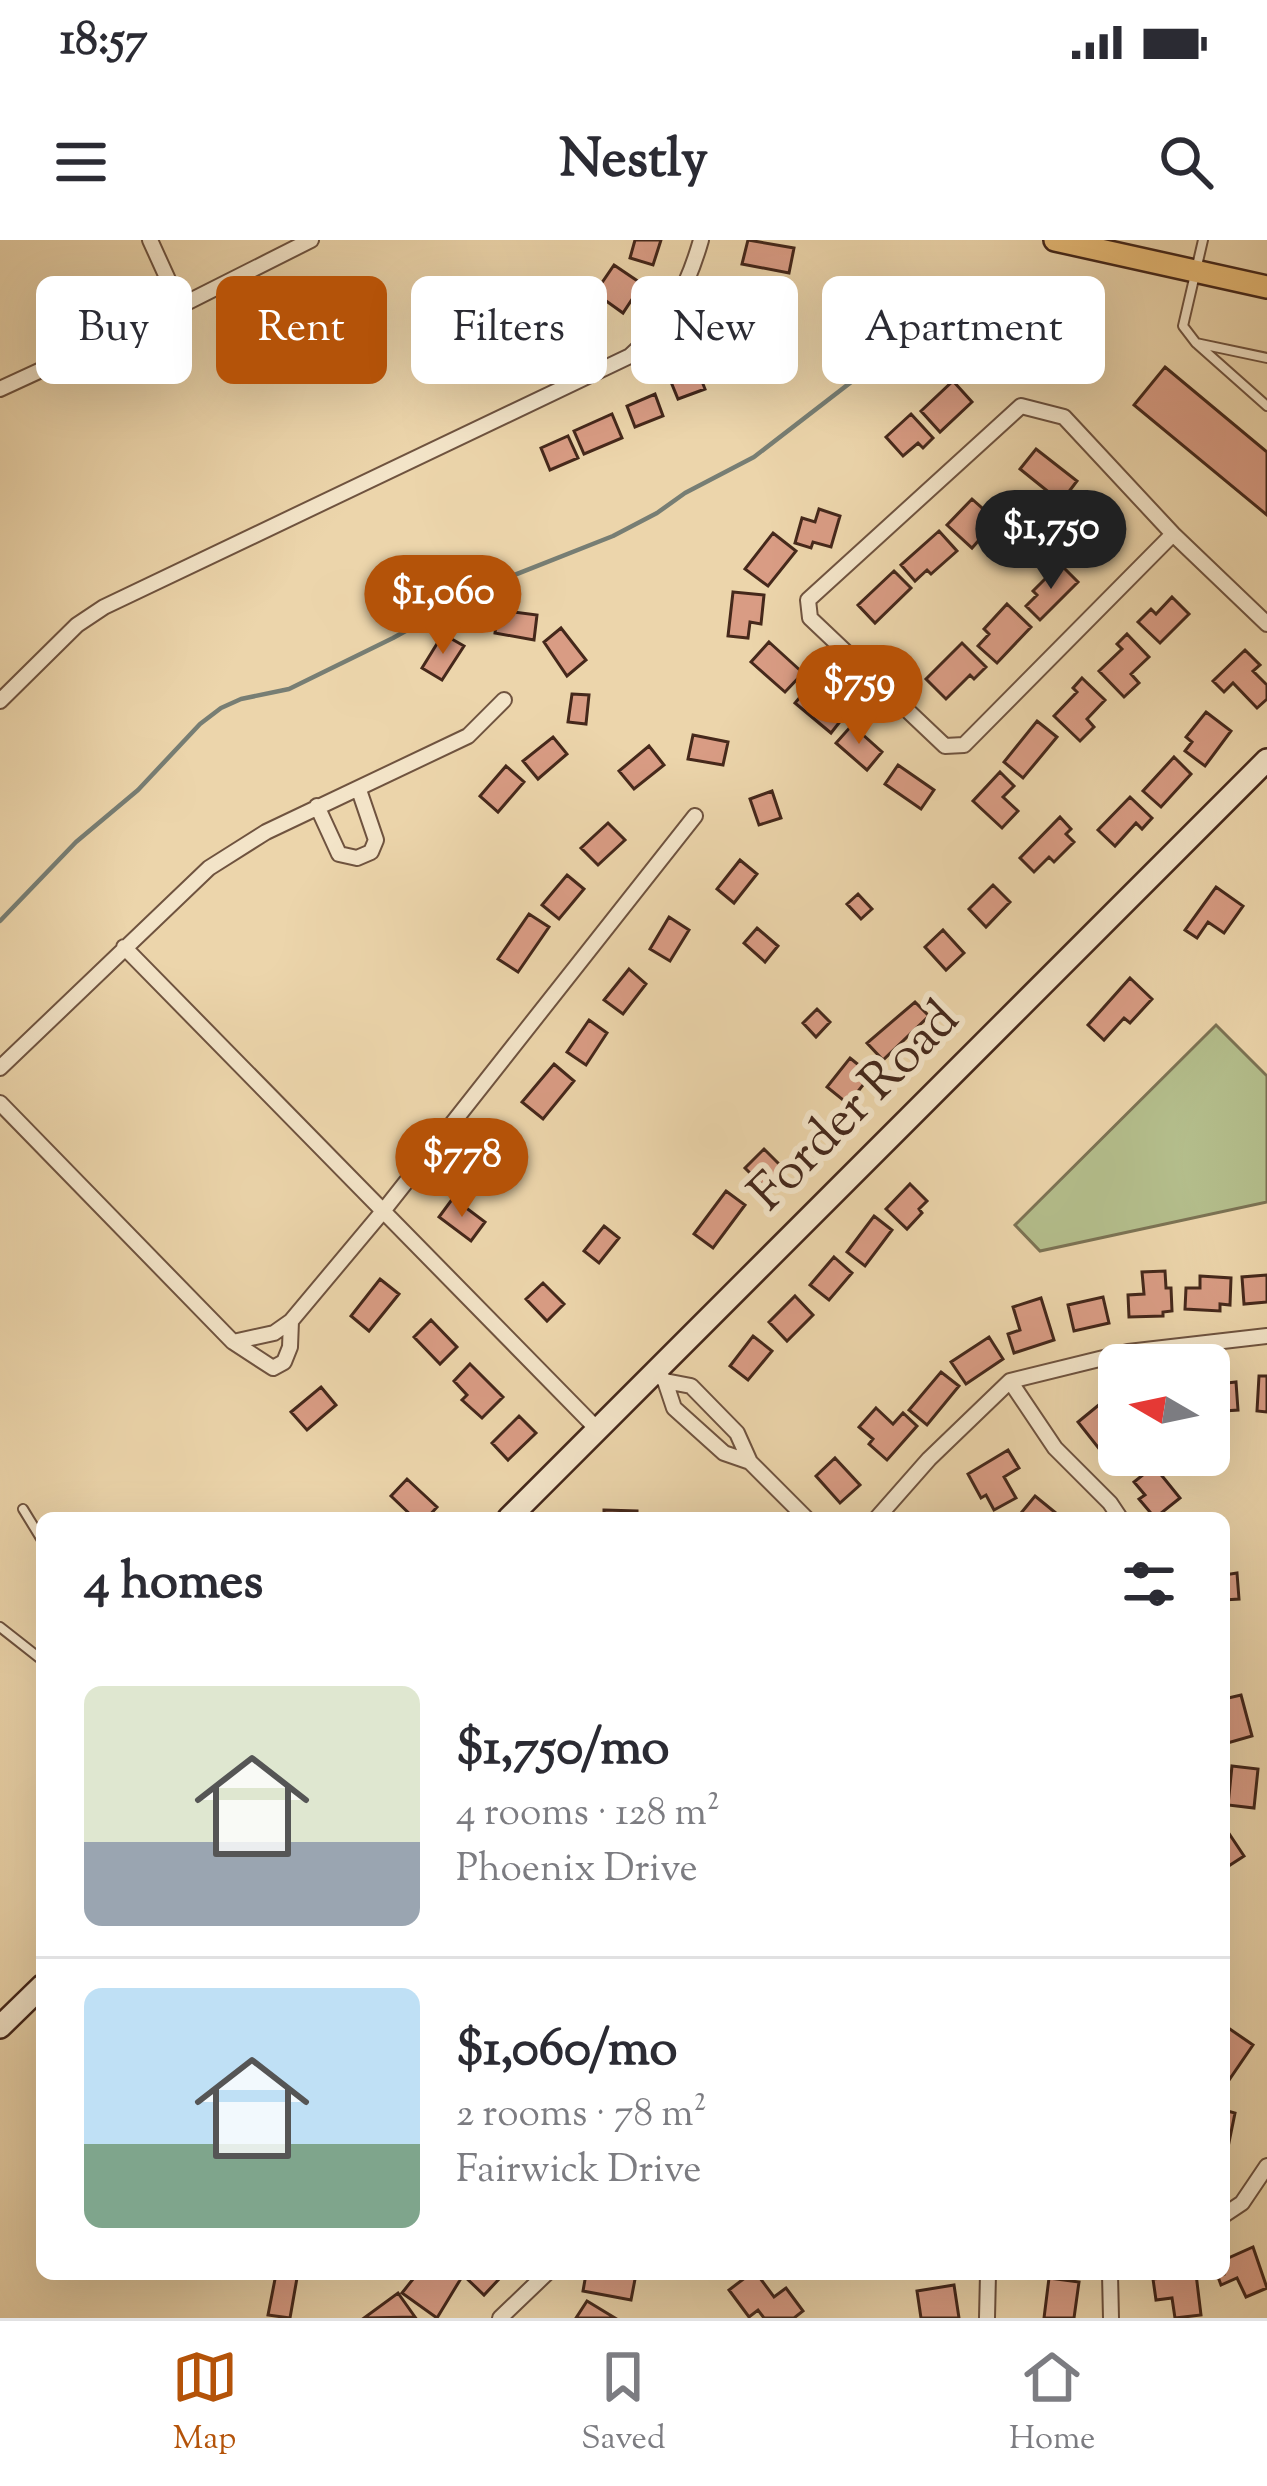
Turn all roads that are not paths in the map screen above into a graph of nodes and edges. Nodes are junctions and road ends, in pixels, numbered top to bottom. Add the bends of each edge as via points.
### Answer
1 (150, 240) edge
2 (311, 240) edge
3 (701, 240) edge
4 (1055, 240) edge
5 (1203, 240) edge
6 (1196, 271) junction
7 (166, 276) edge
8 (1267, 287) edge
9 (192, 300) edge
10 (1196, 343) junction
11 (1267, 358) edge
12 (36, 372) edge
13 (0, 389) edge
14 (1267, 406) edge
15 (1173, 535) junction
16 (1267, 624) edge
17 (504, 700) dead end
18 (0, 701) edge
19 (1267, 760) edge
20 (359, 790) junction
21 (317, 806) junction
22 (694, 816) dead end
23 (124, 946) junction
24 (0, 1068) edge
25 (0, 1103) edge
26 (384, 1210) junction
27 (291, 1321) junction
28 (1267, 1336) edge
29 (233, 1342) junction
30 (660, 1376) junction
31 (1010, 1381) junction
32 (598, 1430) junction
33 (750, 1462) junction
34 (23, 1509) dead end
35 (515, 1512) edge
36 (800, 1512) edge
37 (882, 1512) edge
38 (1116, 1512) edge
39 (36, 1530) edge
40 (0, 1627) edge
41 (36, 1655) edge
42 (36, 1992) edge
43 (0, 2027) edge
44 (1267, 2166) edge
45 (1230, 2211) edge
46 (540, 2280) edge
47 (988, 2280) edge
48 (1110, 2280) edge
49 (500, 2318) edge
50 (987, 2318) edge
51 (1111, 2318) edge

1 - 7 street
2 - 9 street
3 - 18 street via 675,310 629,356 104,607
4 - 6 main road
5 - 6 lane
6 - 8 main road
6 - 10 lane via 1183,326
10 - 11 lane
10 - 14 lane
12 - 13 street
15 - 15 street via 1064,417 1021,406 808,600 810,618 945,746 964,745
15 - 16 street
17 - 20 street via 468,736
19 - 30 main road, Forder Road
20 - 21 street
20 - 21 street via 376,840 357,858 339,854
21 - 23 street via 209,868
22 - 26 street
23 - 24 street
23 - 26 street
25 - 29 street
26 - 27 street
26 - 32 street
27 - 29 street
27 - 29 street via 284,1362 273,1368
28 - 31 street via 1128,1352
30 - 32 main road, Forder Road
30 - 33 street via 674,1408 724,1453
30 - 33 street via 691,1386 737,1433
31 - 37 street
31 - 38 street via 1055,1448
32 - 35 main road, Forder Road
33 - 36 street
34 - 39 lane
40 - 41 lane
42 - 43 main road
44 - 45 street
46 - 49 street
47 - 50 street
48 - 51 street

